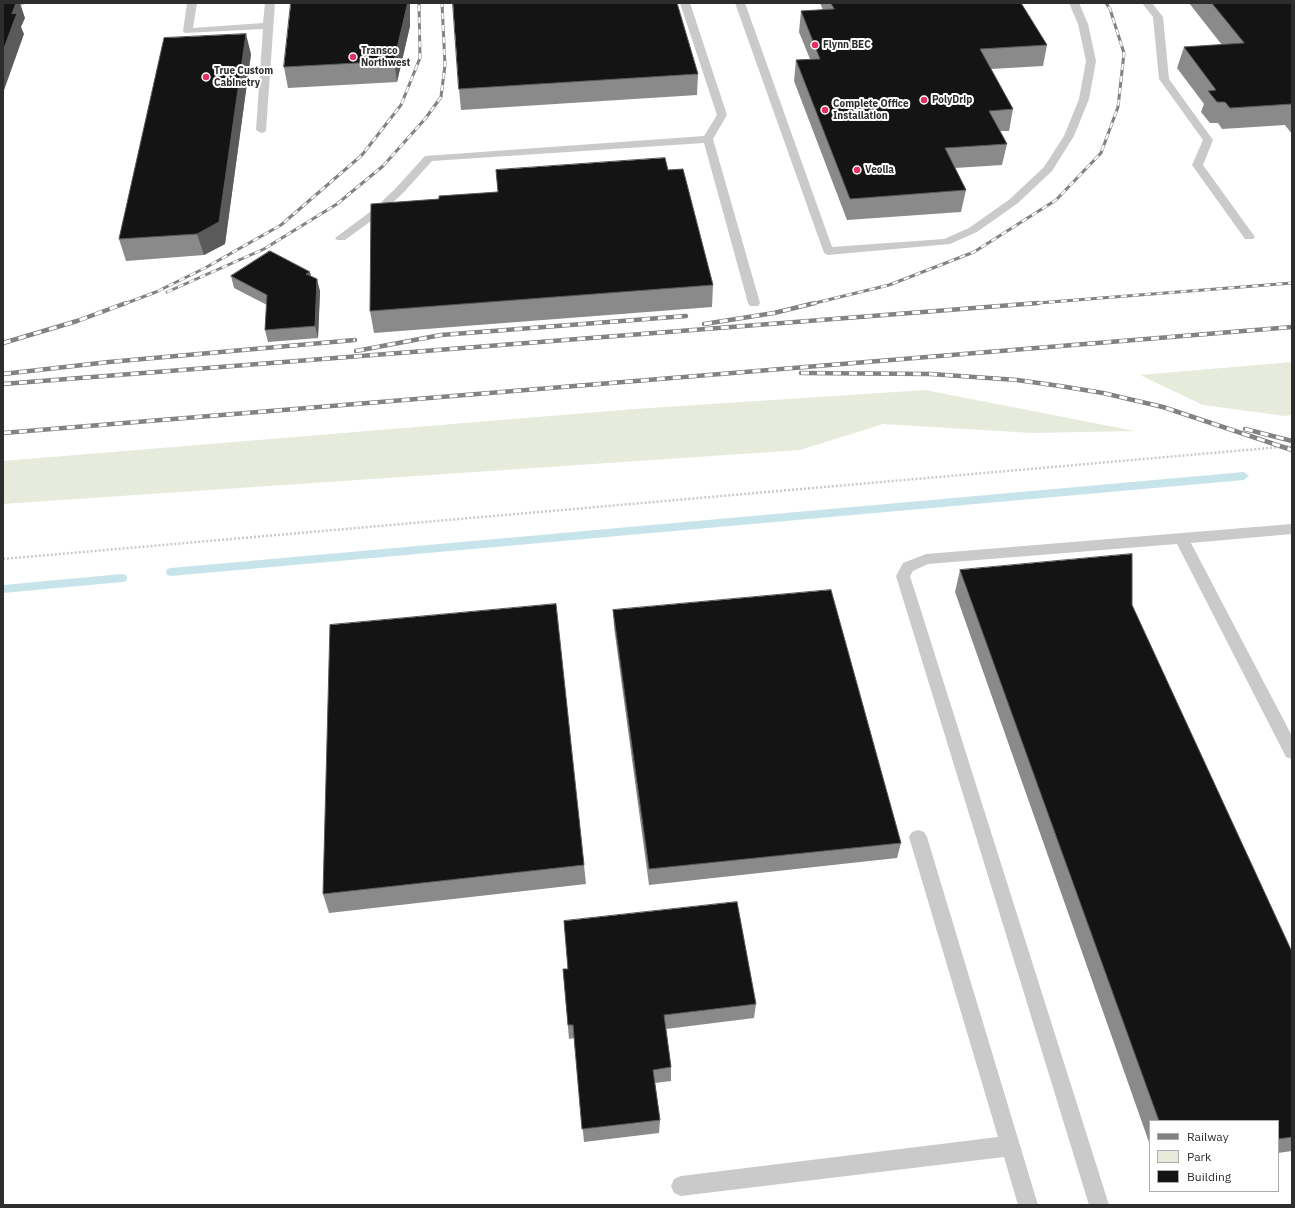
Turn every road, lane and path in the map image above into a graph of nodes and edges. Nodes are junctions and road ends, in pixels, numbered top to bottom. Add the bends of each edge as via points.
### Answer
1 (22, 3) edge
2 (192, 3) edge
3 (270, 3) edge
4 (685, 3) edge
5 (740, 3) edge
6 (1074, 3) edge
7 (1147, 3) edge
8 (3, 7) edge
9 (268, 26) junction
10 (261, 130) dead end
11 (708, 139) junction
12 (1249, 237) dead end
13 (341, 238) dead end
14 (754, 303) dead end
15 (1292, 446) edge
16 (1292, 528) edge
17 (1181, 538) junction
18 (3, 559) edge
19 (1292, 752) edge
20 (918, 837) dead end
21 (1010, 1146) junction
22 (681, 1186) dead end
23 (1028, 1205) edge
24 (1099, 1205) edge

1 - 8 lane
2 - 9 lane via 188,31
3 - 9 lane
4 - 11 lane via 722,115
5 - 6 lane via 828,251 946,242 974,230 1014,201 1048,168 1069,136 1084,99 1091,61
7 - 12 lane via 1158,17 1164,79 1208,140 1197,165
9 - 10 lane
11 - 13 lane via 429,158 378,211
11 - 14 lane
15 - 18 path
16 - 17 lane
17 - 19 lane
17 - 24 lane via 926,559 908,567 903,576
20 - 21 lane
21 - 22 lane
21 - 23 lane

